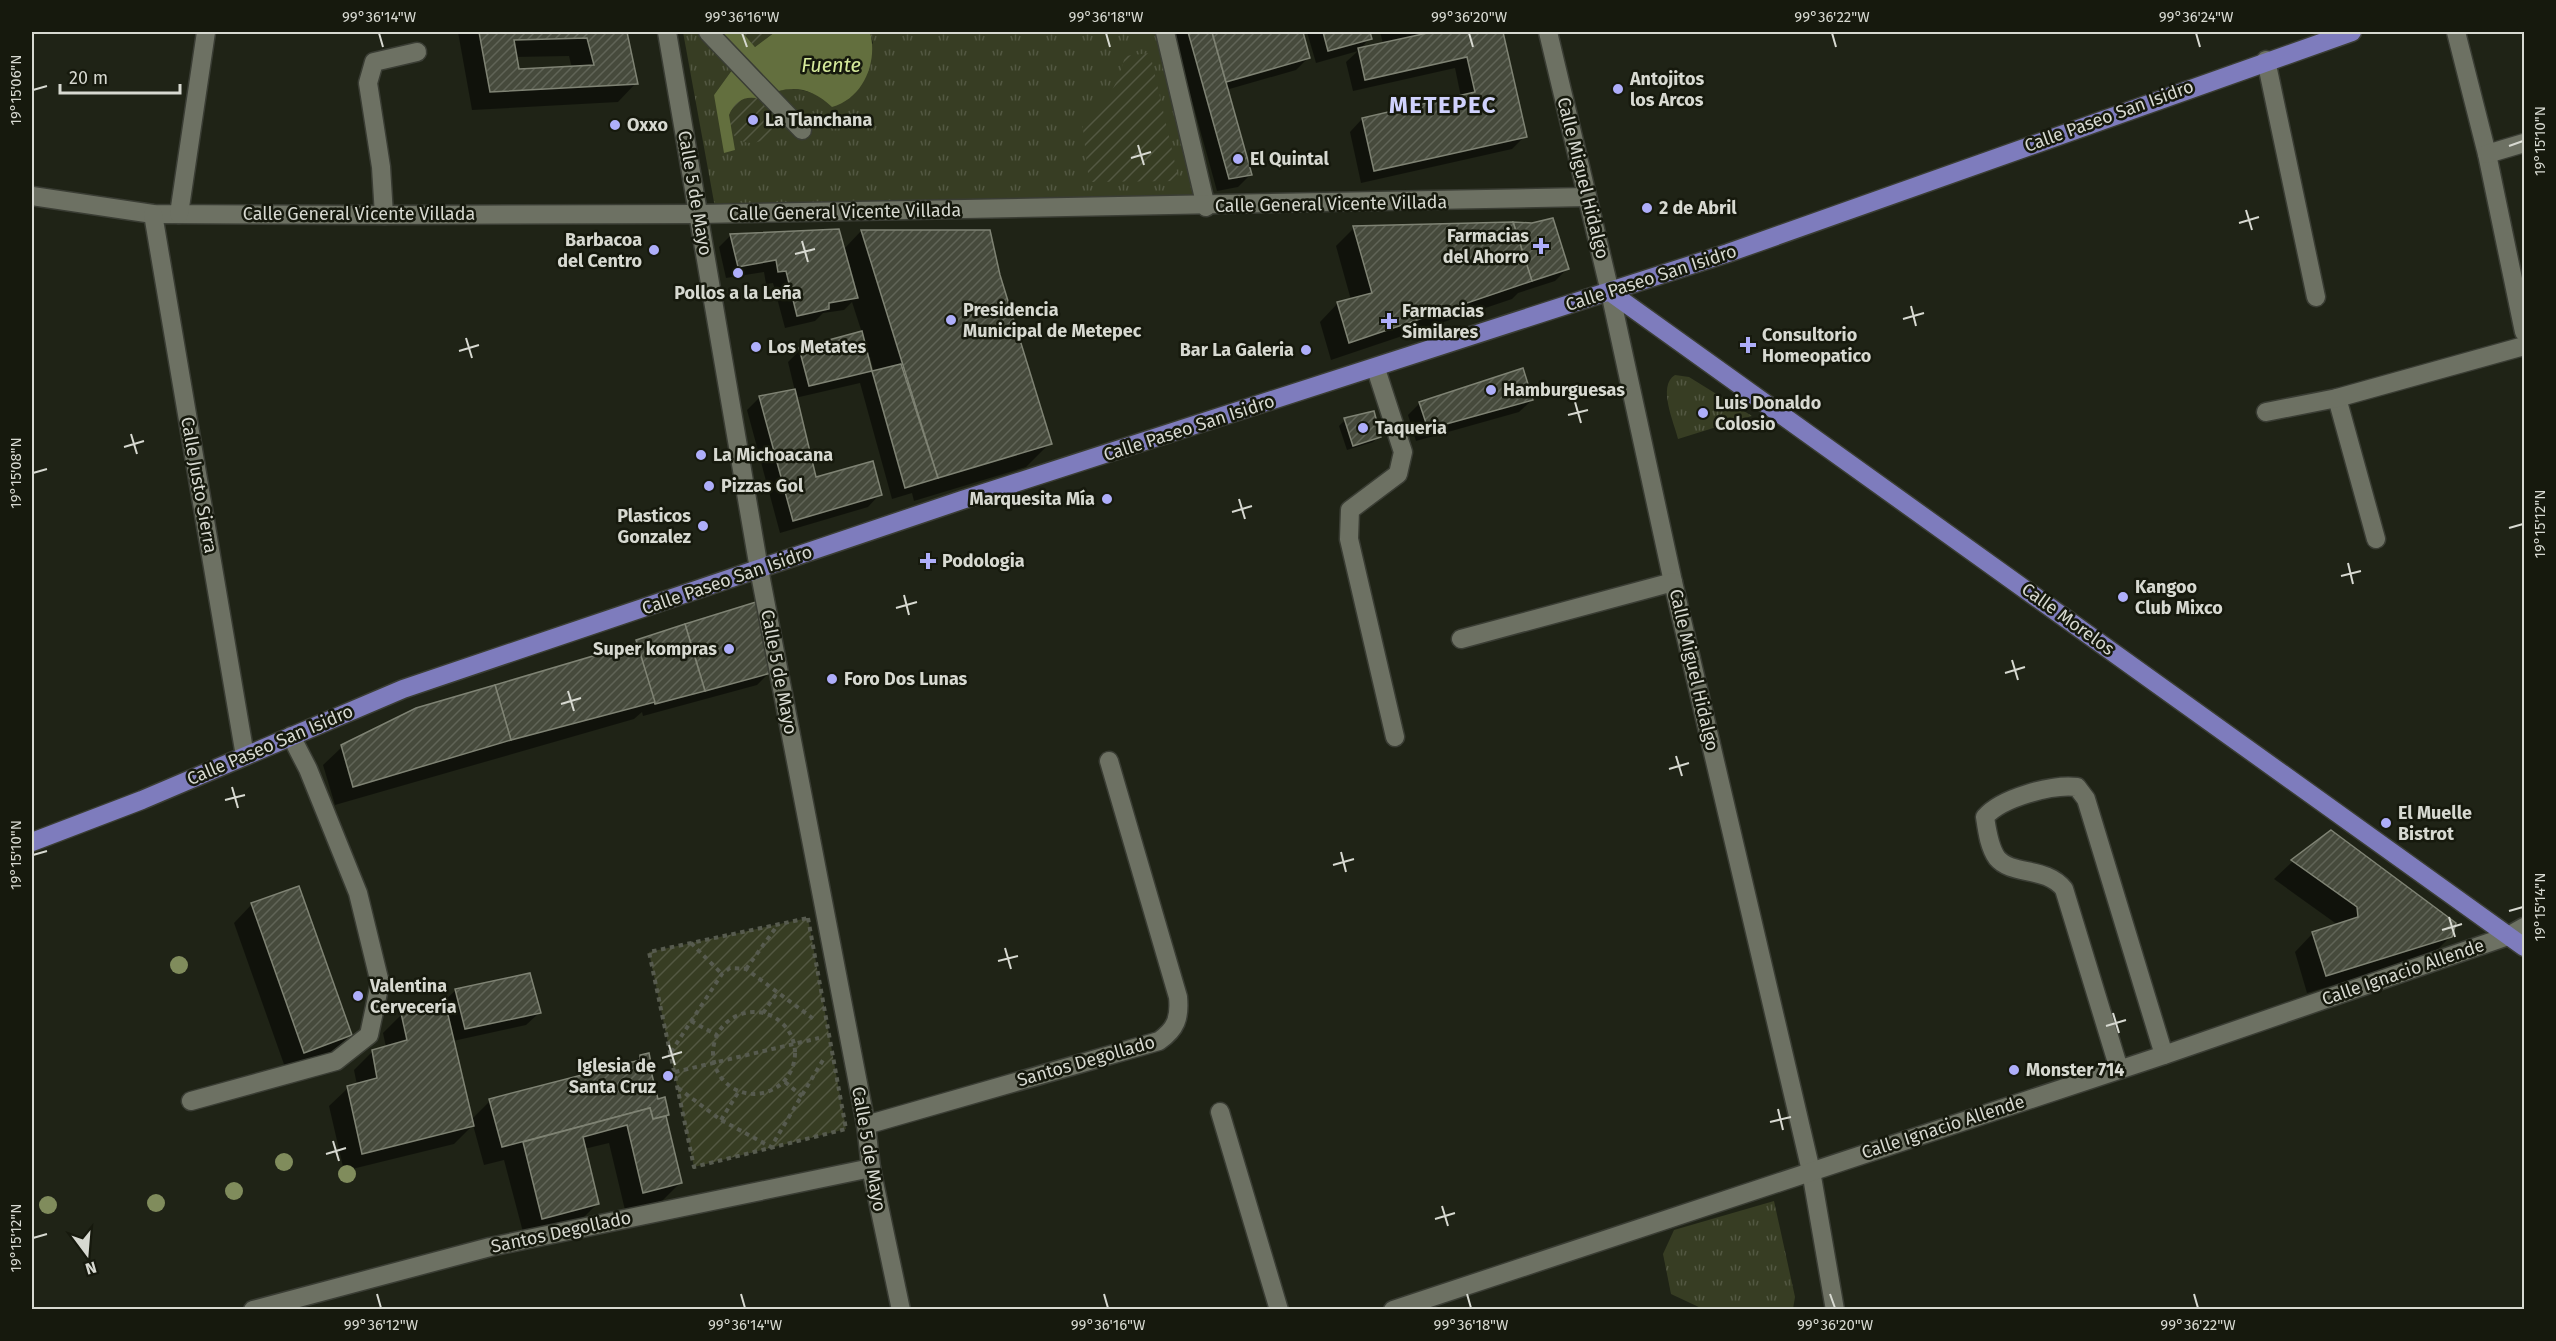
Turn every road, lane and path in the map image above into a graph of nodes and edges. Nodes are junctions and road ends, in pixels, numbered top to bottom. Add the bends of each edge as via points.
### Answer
1 (206, 32) edge
2 (667, 32) edge
3 (708, 32) edge
4 (1166, 32) edge
5 (1548, 32) edge
6 (2352, 32) edge
7 (2456, 32) edge
8 (417, 52) dead end
9 (2266, 60) junction
10 (802, 130) dead end
11 (2524, 143) edge
12 (2487, 154) junction
13 (32, 196) edge
14 (1587, 197) junction
15 (1206, 207) junction
16 (178, 213) junction
17 (153, 214) junction
18 (699, 214) junction
19 (384, 215) junction
20 (1610, 292) junction
21 (2316, 297) dead end
22 (2524, 332) edge
23 (2524, 346) edge
24 (1376, 369) junction
25 (2337, 398) junction
26 (2266, 412) dead end
27 (2376, 539) dead end
28 (759, 569) junction
29 (1673, 582) junction
30 (1461, 639) dead end
31 (291, 736) junction
32 (1395, 737) dead end
33 (245, 756) junction
34 (1109, 761) dead end
35 (32, 842) edge
36 (777, 925) junction
37 (2516, 932) edge
38 (691, 943) junction
39 (2524, 947) edge
40 (746, 969) junction
41 (722, 974) junction
42 (777, 993) junction
43 (763, 1013) junction
44 (691, 1022) junction
45 (828, 1029) junction
46 (717, 1035) junction
47 (829, 1036) junction
48 (794, 1044) junction
49 (831, 1047) junction
50 (670, 1052) junction
51 (2164, 1055) junction
52 (714, 1063) junction
53 (2119, 1069) junction
54 (675, 1072) junction
55 (785, 1082) junction
56 (678, 1088) junction
57 (739, 1091) junction
58 (803, 1097) junction
59 (191, 1101) dead end
60 (1220, 1112) dead end
61 (721, 1120) junction
62 (866, 1125) junction
63 (771, 1148) junction
64 (872, 1168) junction
65 (1811, 1171) junction
66 (253, 1310) edge
67 (901, 1310) edge
68 (1280, 1310) edge
69 (1393, 1310) edge
70 (1835, 1310) edge

1 - 16 street
2 - 18 street, Calle 5 de Mayo
3 - 10 street
4 - 15 street
5 - 14 street, Calle Miguel Hidalgo
6 - 9 main road, Calle Paseo San Isidro
7 - 12 street
8 - 19 street via 374,62 368,83
9 - 20 main road, Calle Paseo San Isidro
9 - 21 street
11 - 12 street
12 - 22 street
13 - 17 street, Calle General Vicente Villada
14 - 15 street, Calle General Vicente Villada
14 - 20 street, Calle Miguel Hidalgo
15 - 18 street, Calle General Vicente Villada
16 - 17 street, Calle General Vicente Villada
16 - 19 street, Calle General Vicente Villada
17 - 33 street, Calle Justo Sierra
18 - 19 street, Calle General Vicente Villada
18 - 28 street, Calle 5 de Mayo
20 - 24 main road, Calle Paseo San Isidro
20 - 29 street, Calle Miguel Hidalgo
20 - 37 main road, Calle Morelos
23 - 25 street
24 - 28 main road, Calle Paseo San Isidro via 962,500
24 - 32 street via 1403,452 1398,474 1350,510 1349,539
25 - 26 street
25 - 27 street
28 - 31 main road, Calle Paseo San Isidro via 403,689
28 - 62 street, Calle 5 de Mayo
29 - 30 street
29 - 65 street, Calle Miguel Hidalgo
31 - 33 main road, Calle Paseo San Isidro
31 - 59 street via 358,893 380,983 369,1035 336,1061
33 - 35 main road, Calle Paseo San Isidro
34 - 62 street, Santos Degollado via 1178,997 1179,1013 1173,1031 1160,1041
36 - 38 path
36 - 40 path
36 - 45 path via 808,918
37 - 39 main road, Calle Morelos
37 - 51 street, Calle Ignacio Allende
38 - 41 path
38 - 50 path via 649,952
40 - 41 path via 730,968
40 - 42 path
41 - 44 path
42 - 43 path
42 - 45 path
43 - 46 path via 746,1012 732,1017
43 - 48 path via 782,1023
44 - 46 path
44 - 50 path
45 - 47 path
46 - 52 path via 712,1053
47 - 48 path
47 - 49 path
48 - 52 path
48 - 55 path via 795,1059
49 - 58 path
49 - 63 path via 846,1129
50 - 54 path
51 - 53 street, Calle Ignacio Allende
51 - 53 street via 2086,799 2076,787 2060,785 1991,809 1984,817 1998,859 2057,880 2064,890
52 - 54 path
52 - 57 path via 722,1080
53 - 65 street, Calle Ignacio Allende
54 - 56 path
55 - 57 path via 760,1094
55 - 58 path
56 - 61 path
56 - 63 path via 694,1167
57 - 61 path
58 - 63 path
60 - 68 street
61 - 63 path
62 - 64 street, Calle 5 de Mayo
64 - 66 street, Santos Degollado via 490,1247
64 - 67 street, Calle 5 de Mayo
65 - 69 street, Calle Ignacio Allende
65 - 70 street, Calle Miguel Hidalgo

